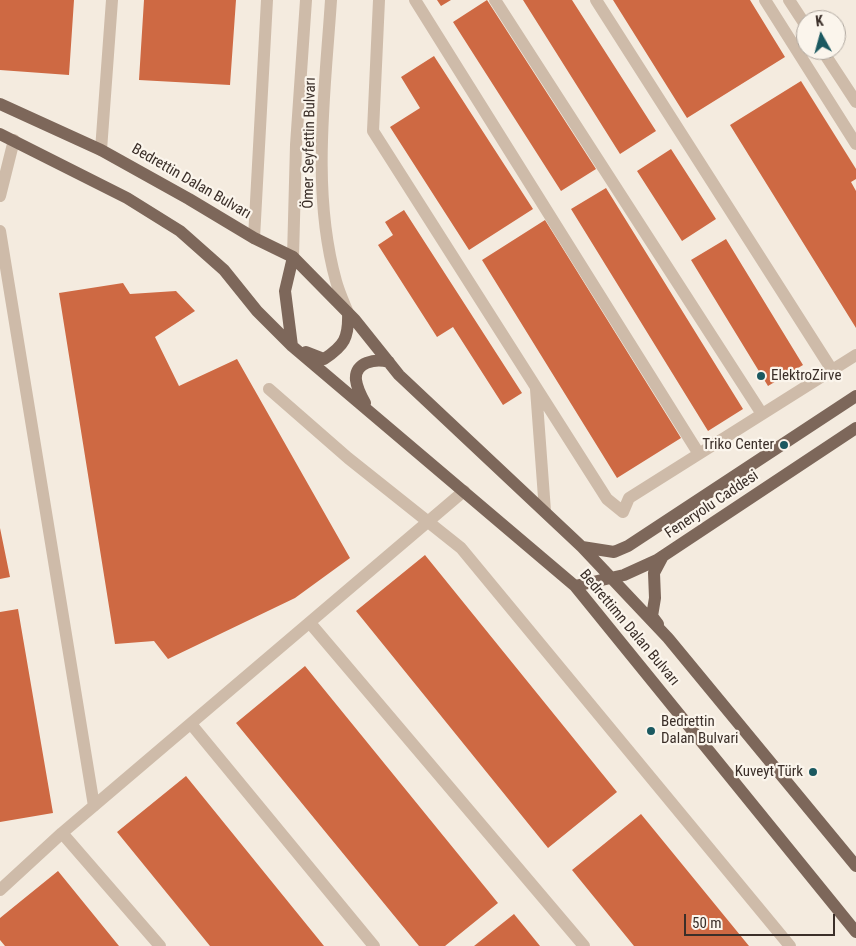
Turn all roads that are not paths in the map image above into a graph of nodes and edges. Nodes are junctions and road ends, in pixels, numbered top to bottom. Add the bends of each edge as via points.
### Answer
1 (112, 0) edge
2 (267, 0) edge
3 (306, 0) edge
4 (331, 0) edge
5 (379, 0) edge
6 (415, 0) edge
7 (495, 0) edge
8 (596, 0) edge
9 (765, 0) edge
10 (829, 60) edge
11 (856, 102) edge
12 (0, 104) edge
13 (0, 134) edge
14 (14, 140) junction
15 (856, 144) edge
16 (101, 150) junction
17 (0, 196) edge
18 (0, 231) edge
19 (254, 238) junction
20 (292, 257) junction
21 (348, 313) junction
22 (292, 346) junction
23 (856, 355) edge
24 (389, 362) junction
25 (832, 370) junction
26 (536, 386) junction
27 (269, 389) dead end
28 (856, 396) edge
29 (368, 410) junction
30 (762, 414) junction
31 (856, 428) edge
32 (699, 454) junction
33 (464, 491) junction
34 (545, 511) junction
35 (428, 522) junction
36 (582, 547) junction
37 (663, 556) junction
38 (610, 578) junction
39 (575, 586) junction
40 (310, 622) junction
41 (668, 638) junction
42 (191, 724) junction
43 (94, 806) junction
44 (62, 834) junction
45 (856, 866) edge
46 (0, 890) edge
47 (856, 932) edge
48 (160, 946) edge
49 (374, 946) edge
50 (584, 946) edge
51 (790, 946) edge

1 - 16 street
2 - 19 street
3 - 20 street, Ömer Seyfettin Bulvarı
4 - 21 street, Ömer Seyfettin Bulvarı via 323,202 336,282
5 - 26 street via 373,131
6 - 32 street
7 - 30 street
8 - 25 street
9 - 15 street
10 - 11 street
12 - 16 main road, Bedrettin Dalan Bulvarı
13 - 14 main road
14 - 17 street
14 - 22 main road via 127,198 180,231 224,270
16 - 19 main road, Bedrettin Dalan Bulvarı
18 - 43 street
19 - 20 main road, Bedrettin Dalan Bulvarı
20 - 21 main road, Bedrettin Dalan Bulvarı
20 - 22 main road via 285,291
21 - 22 main road via 349,331 339,350 324,360
21 - 24 main road, Bedrettimn Dalan Bulvarı
22 - 29 main road, Bedrettimn Dalan Bulvarı
23 - 25 street
24 - 29 main road via 372,360 358,369 358,390
24 - 34 main road, Bedrettimn Dalan Bulvarı
25 - 30 street
26 - 32 street via 607,500 623,512 630,498
26 - 34 street
27 - 35 street
28 - 36 main road, Feneryolu Caddesi via 628,546 614,552
29 - 33 main road, Bedrettimn Dalan Bulvarı
30 - 32 street
31 - 37 main road, Feneryolu Caddesi
33 - 35 street
33 - 39 main road, Bedrettimn Dalan Bulvarı
34 - 36 main road, Bedrettimn Dalan Bulvarı
35 - 40 street
35 - 51 street via 460,548
36 - 38 main road, Bedrettimn Dalan Bulvarı
37 - 38 main road, Feneryolu Caddesi via 624,575
37 - 41 main road via 654,573 652,616
38 - 39 main road, Feneryolu Caddesi
38 - 41 main road, Bedrettimn Dalan Bulvarı
39 - 47 main road, Bedrettimn Dalan Bulvarı
40 - 42 street
40 - 50 street
41 - 45 main road, Bedrettimn Dalan Bulvarı
42 - 43 street
42 - 49 street
43 - 44 street
44 - 46 street
44 - 48 street

